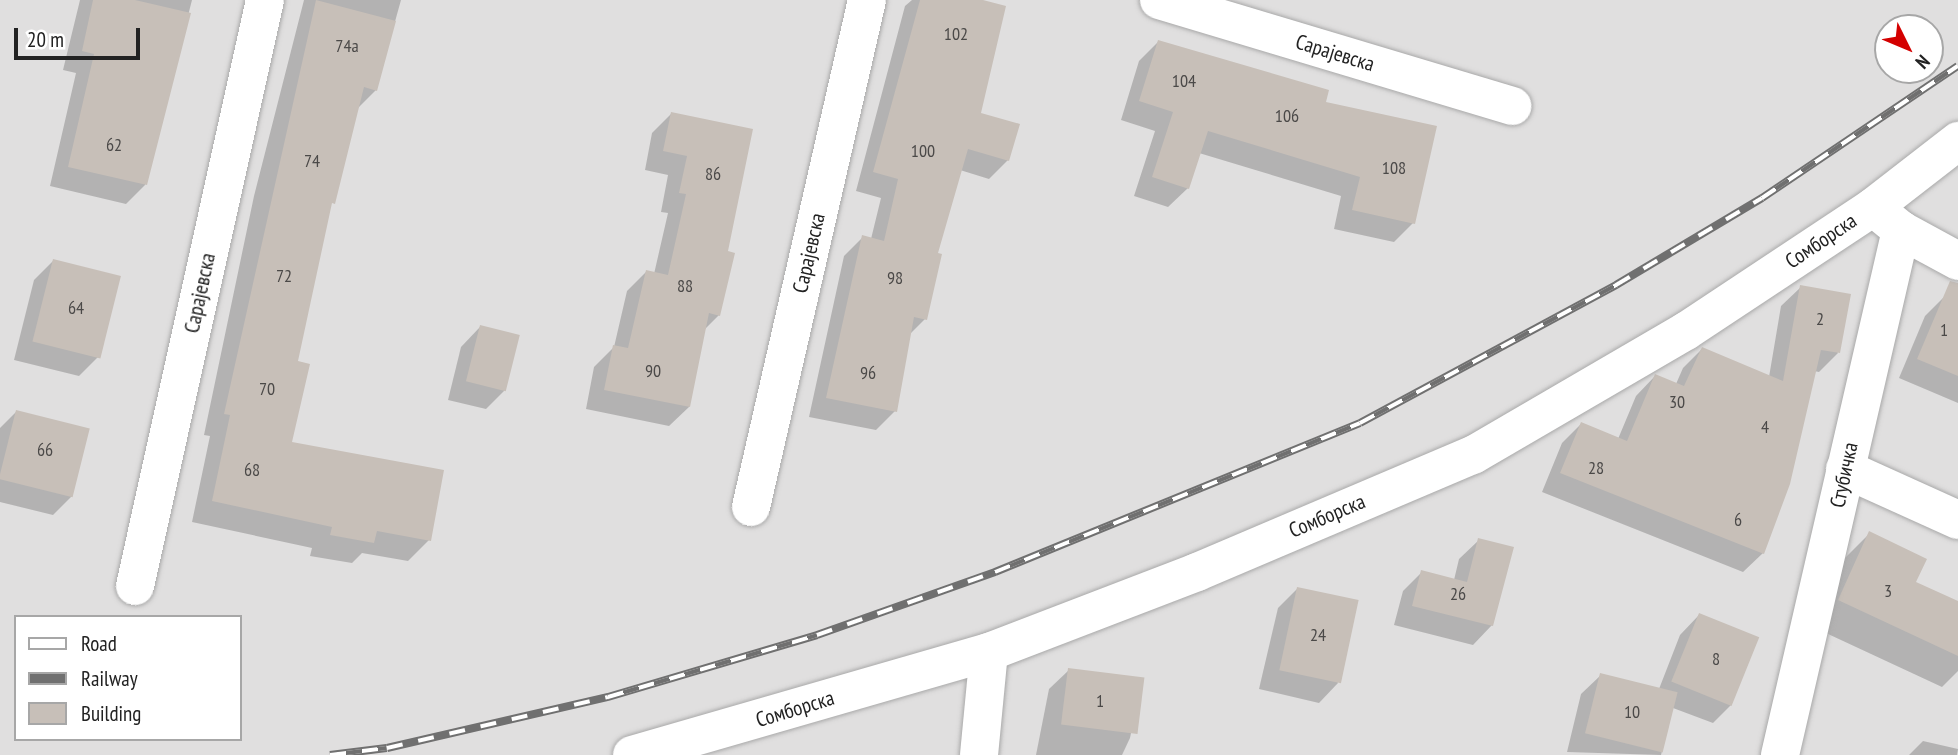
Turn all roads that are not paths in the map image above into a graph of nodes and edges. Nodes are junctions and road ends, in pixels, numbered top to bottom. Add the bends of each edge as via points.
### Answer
1 (265, 0) edge
2 (867, 0) edge
3 (1159, 0) edge
4 (1512, 106) dead end
5 (1958, 141) edge
6 (1887, 218) junction
7 (1958, 261) edge
8 (1845, 469) junction
9 (751, 507) dead end
10 (1958, 520) edge
11 (135, 586) dead end
12 (989, 652) junction
13 (632, 755) edge
14 (979, 755) edge
15 (1780, 755) edge

1 - 11 street, Сарајевска
2 - 9 street, Сарајевска
3 - 4 street, Сарајевска
5 - 6 street, Сомборска
6 - 7 street
6 - 8 street, Стубичка
6 - 12 street, Сомборска via 1474,455 1196,572
8 - 10 street
8 - 15 street, Стубичка
12 - 13 street, Сомборска
12 - 14 street

